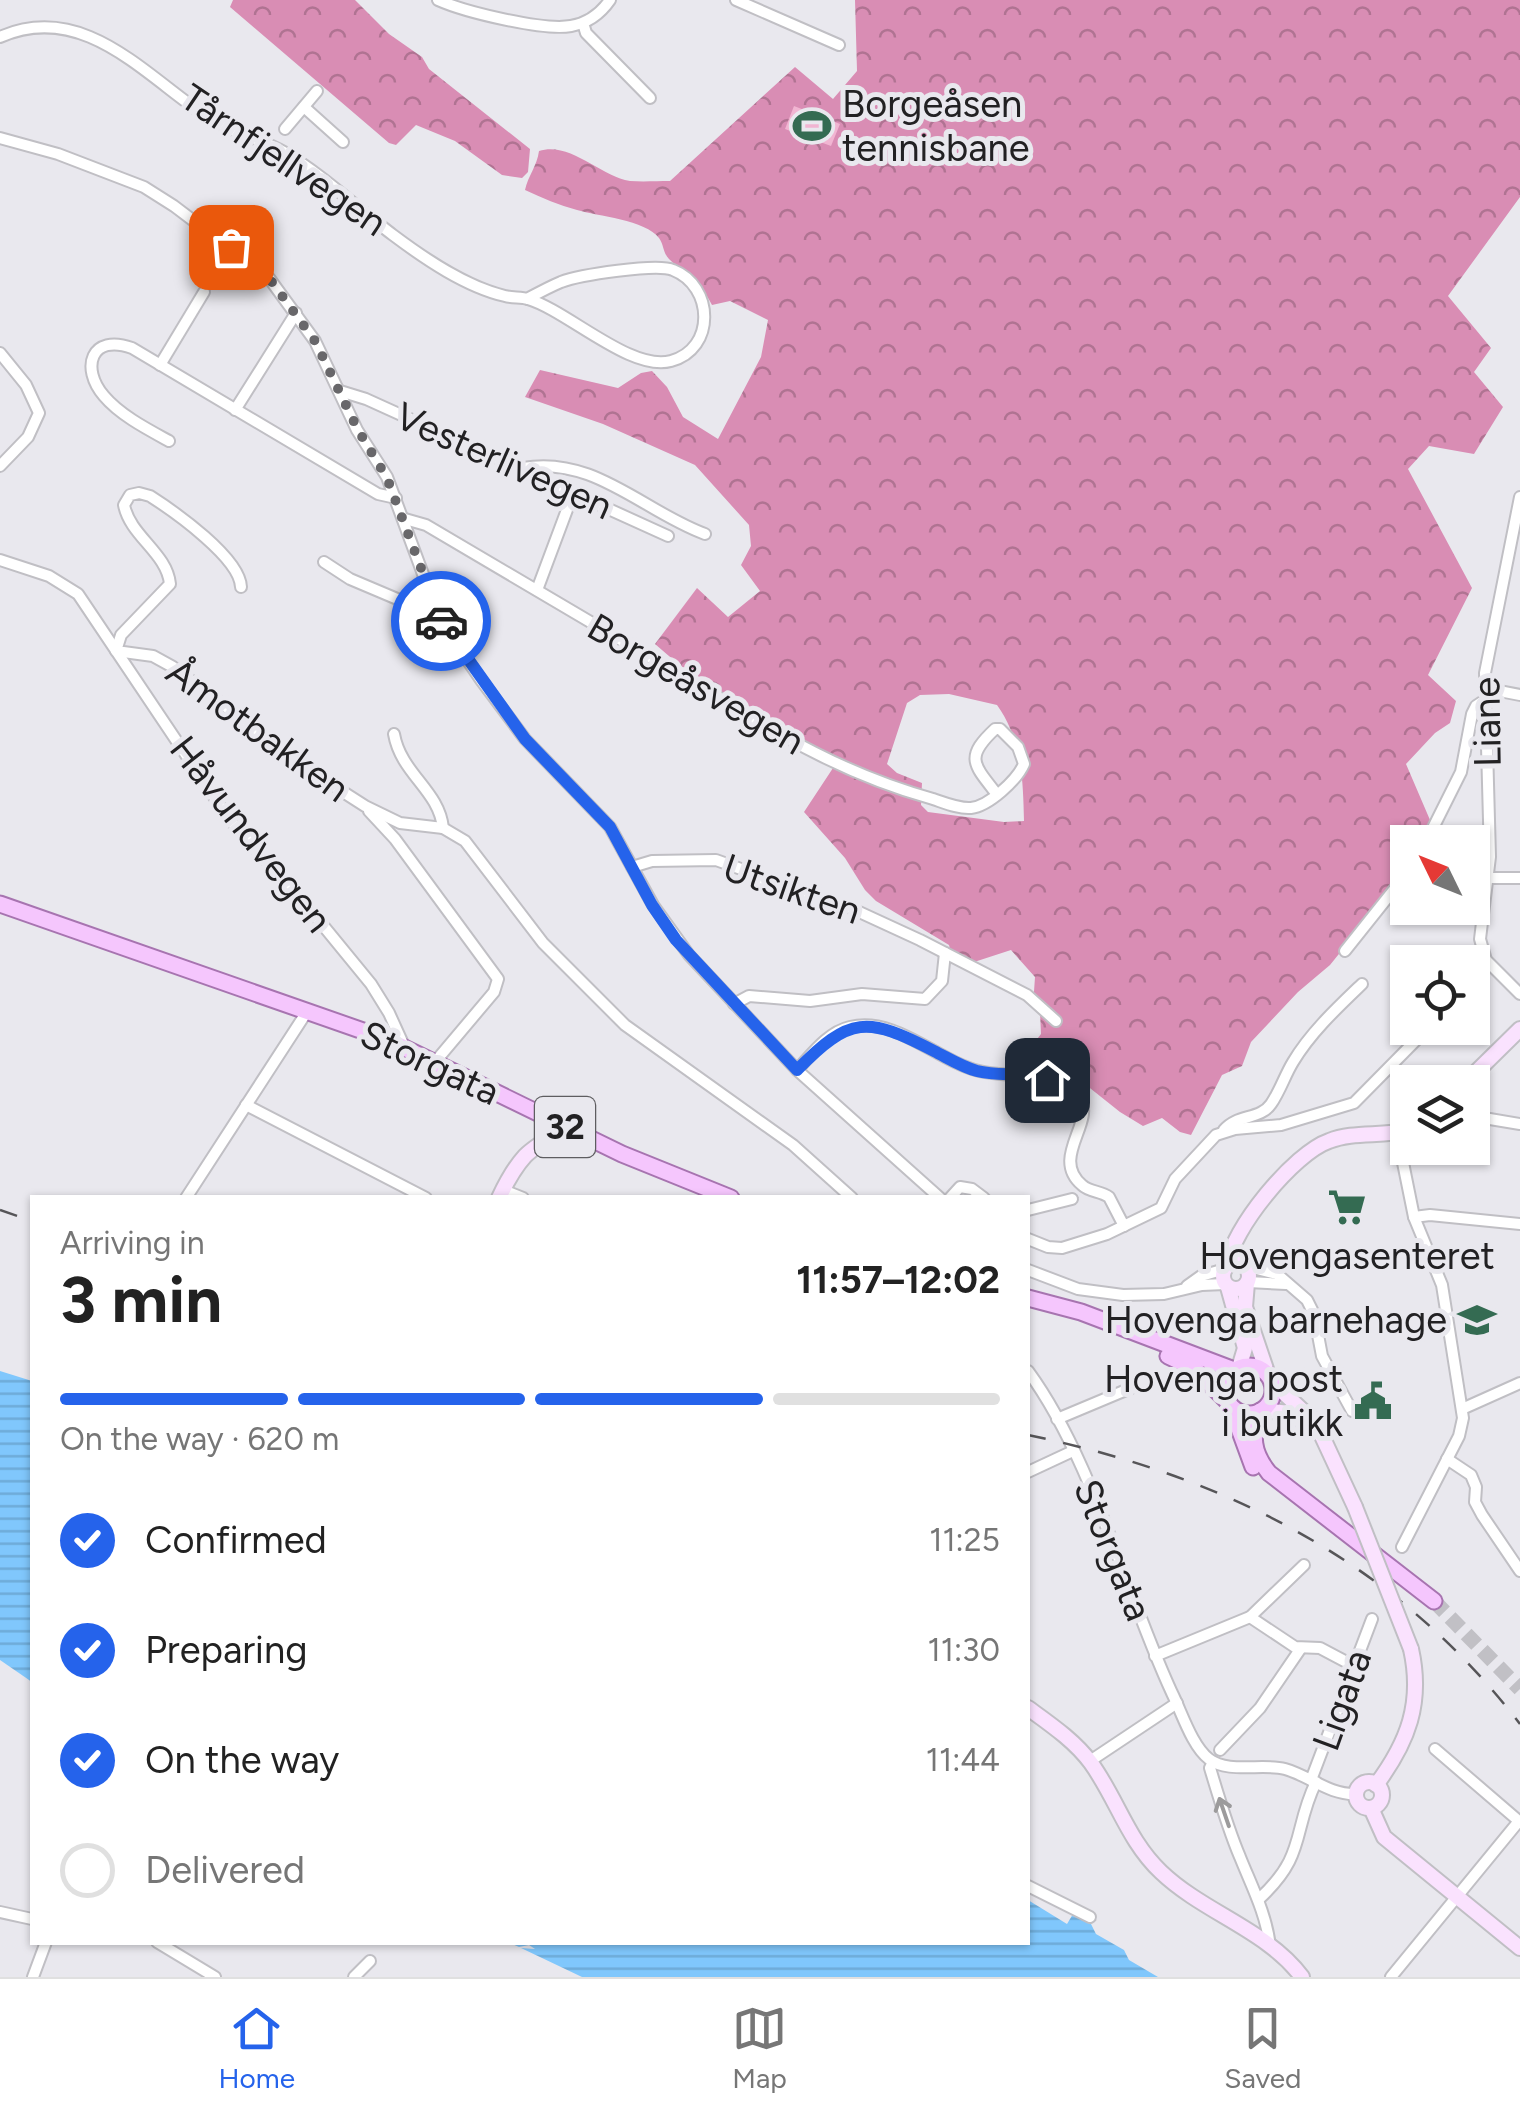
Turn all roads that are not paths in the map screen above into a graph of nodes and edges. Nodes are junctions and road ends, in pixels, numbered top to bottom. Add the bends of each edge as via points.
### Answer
1 (438, 0) edge
2 (610, 0) edge
3 (736, 0) edge
4 (32, 12) dead end
5 (583, 23) junction
6 (0, 36) edge
7 (127, 42) dead end
8 (839, 45) dead end
9 (318, 91) dead end
10 (650, 98) dead end
11 (304, 107) junction
12 (285, 129) dead end
13 (0, 138) edge
14 (343, 142) dead end
15 (204, 292) dead end
16 (527, 299) junction
17 (296, 313) junction
18 (0, 353) edge
19 (160, 365) junction
20 (340, 391) junction
21 (235, 410) junction
22 (169, 441) dead end
23 (0, 466) edge
24 (521, 468) junction
25 (574, 491) junction
26 (1520, 497) edge
27 (396, 498) junction
28 (405, 520) junction
29 (705, 534) dead end
30 (668, 536) dead end
31 (0, 560) edge
32 (324, 562) dead end
33 (241, 587) dead end
34 (537, 590) junction
35 (451, 638) junction
36 (116, 651) junction
37 (1485, 694) junction
38 (1520, 696) edge
39 (394, 734) dead end
40 (996, 793) junction
41 (365, 806) junction
42 (1434, 825) edge
43 (1487, 825) edge
44 (443, 828) junction
45 (632, 867) junction
46 (1490, 878) edge
47 (1520, 878) edge
48 (1390, 895) edge
49 (0, 904) edge
50 (1345, 951) dead end
51 (945, 953) junction
52 (1490, 964) edge
53 (1362, 984) dead end
54 (1520, 994) edge
55 (734, 1004) junction
56 (300, 1008) junction
57 (1056, 1022) dead end
58 (1520, 1029) edge
59 (1412, 1045) edge
60 (404, 1046) junction
61 (435, 1062) junction
62 (1483, 1065) edge
63 (797, 1070) junction
64 (246, 1105) junction
65 (1490, 1119) edge
66 (560, 1124) junction
67 (1520, 1124) edge
68 (1224, 1131) junction
69 (1390, 1132) edge
70 (1407, 1165) edge
71 (501, 1194) edge
72 (188, 1195) edge
73 (420, 1195) edge
74 (724, 1195) edge
75 (849, 1195) edge
76 (937, 1195) edge
77 (953, 1195) edge
78 (979, 1195) edge
79 (1072, 1199) dead end
80 (1030, 1210) edge
81 (1414, 1216) junction
82 (1520, 1224) edge
83 (1124, 1226) junction
84 (1030, 1240) edge
85 (1030, 1271) edge
86 (1236, 1275) junction
87 (1030, 1299) edge
88 (1050, 1306) junction
89 (1236, 1369) junction
90 (1030, 1374) edge
91 (1270, 1379) junction
92 (1520, 1383) edge
93 (1132, 1388) dead end
94 (1230, 1405) junction
95 (1462, 1409) junction
96 (1261, 1410) junction
97 (1352, 1412) dead end
98 (1057, 1419) junction
99 (1323, 1438) junction
100 (1073, 1452) junction
101 (1447, 1459) junction
102 (1030, 1471) edge
103 (1332, 1524) junction
104 (1402, 1547) dead end
105 (1304, 1566) dead end
106 (1520, 1571) edge
107 (1434, 1601) tunnel mouth
108 (1250, 1617) junction
109 (1372, 1619) dead end
110 (1301, 1648) junction
111 (1155, 1656) junction
112 (1354, 1666) junction
113 (1177, 1703) junction
114 (1030, 1710) edge
115 (1435, 1749) dead end
116 (1220, 1750) dead end
117 (1090, 1761) junction
118 (1213, 1762) junction
119 (1314, 1781) junction
120 (1376, 1785) junction
121 (1356, 1794) junction
122 (1371, 1808) junction
123 (1520, 1821) edge
124 (1030, 1887) edge
125 (1458, 1898) junction
126 (1259, 1900) junction
127 (0, 1912) edge
128 (1090, 1918) dead end
129 (30, 1919) edge
130 (45, 1945) edge
131 (162, 1945) edge
132 (1270, 1946) junction
133 (1520, 1948) edge
134 (370, 1961) dead end
135 (33, 1977) edge
136 (216, 1977) edge
137 (354, 1977) edge
138 (1302, 1977) edge
139 (1391, 1977) edge

1 - 5 street via 552,26
2 - 5 street
3 - 8 street
4 - 6 street
5 - 10 street
7 - 16 street, Tårnfjellvegen via 208,118 289,155 447,270 492,292
9 - 11 street
11 - 12 street
11 - 14 street
13 - 17 street via 58,154 174,206 254,265
15 - 19 street
16 - 16 street, Tårnfjellvegen via 652,363 686,353 706,318 693,283 668,268 573,278
17 - 20 street
17 - 21 street
18 - 23 street via 39,413 28,438
19 - 21 street
19 - 22 street via 110,343 96,352 92,369 114,406
20 - 24 street, Vesterlivegen
20 - 27 street
21 - 27 street via 378,494
24 - 25 street, Vesterlivegen
24 - 29 street via 588,473
25 - 30 street, Vesterlivegen
25 - 34 street
26 - 37 street, Liane via 1489,638
27 - 28 street
28 - 34 street, Borgeåsvegen via 426,525
28 - 35 street
31 - 36 street, Håvundvegen via 72,588
32 - 35 street via 402,601
33 - 36 street, Åmotbakken via 209,541 150,496 130,495 124,506 128,518 170,578 121,635
34 - 40 street, Borgeåsvegen via 851,773 967,808
35 - 45 street via 525,739 602,817
36 - 41 street, Åmotbakken via 154,656 173,667
36 - 60 street, Håvundvegen via 229,820 371,984
37 - 38 street
37 - 42 street via 1472,714 1461,772
37 - 43 street, Liane
39 - 44 street, Åmotbakken via 399,756 439,809
40 - 40 street via 1024,764 1000,729 978,744 974,756
41 - 44 street, Åmotbakken via 400,822
41 - 61 street via 498,980
44 - 75 street, Åmotbakken via 476,852 543,943 626,1025 794,1146
45 - 51 street, Utsikten via 716,860 793,896 855,909
45 - 55 street via 676,940
46 - 47 street
48 - 50 street
49 - 56 main road, 32
51 - 55 street via 942,981 925,999 749,996
51 - 57 street, Utsikten via 1027,996
52 - 54 street
53 - 68 street via 1296,1057 1271,1105
55 - 63 street
56 - 60 main road, Storgata / 32
56 - 64 street
58 - 62 street
59 - 68 street via 1349,1106 1267,1128
60 - 61 main road, Storgata / 32
61 - 66 main road, Storgata / 32
63 - 76 street
63 - 83 street via 836,1033 862,1026 904,1036 980,1072 1037,1076 1079,1098 1082,1120 1070,1152 1078,1181 1109,1197
64 - 72 street
64 - 73 street
65 - 67 street
66 - 71 street via 529,1152
66 - 74 main road, Storgata / 32
68 - 83 street via 1184,1168 1161,1208
69 - 86 street via 1338,1138 1292,1164 1232,1242
70 - 81 street
77 - 78 street via 960,1187
79 - 80 street
81 - 82 street
81 - 95 street via 1442,1285
83 - 84 street via 1062,1248
85 - 86 street via 1104,1293 1164,1294 1200,1276
86 - 89 street via 1245,1348
86 - 91 street
86 - 97 street via 1287,1284 1312,1307 1322,1356
87 - 88 main road
88 - 89 main road
88 - 94 main road via 1187,1364
89 - 91 main road via 1254,1366
89 - 94 main road via 1225,1386
90 - 98 street, Storgata
91 - 96 main road via 1271,1399
91 - 99 street
92 - 95 street
93 - 98 street
94 - 96 main road via 1241,1414
94 - 103 main road via 1246,1454 1265,1483
95 - 101 street via 1462,1427
96 - 99 street via 1296,1416
96 - 103 main road via 1254,1443 1260,1462
98 - 100 street, Storgata
99 - 120 street, bridge via 1411,1650 1417,1683 1400,1750
100 - 102 street
100 - 111 street, Storgata
101 - 104 street
101 - 106 street via 1475,1480 1475,1502
103 - 107 main road
105 - 108 street
108 - 110 street
108 - 111 street
109 - 112 street, Ligata
110 - 112 street via 1327,1650
110 - 116 street via 1260,1708
111 - 113 street, Storgata
112 - 119 street, Ligata
113 - 117 street
113 - 118 street, Storgata
114 - 117 street
115 - 123 street
117 - 132 street via 1150,1862
118 - 119 street via 1284,1769
126 -> 118 street via 1211,1772
119 - 121 street
119 - 126 street, Ligata via 1285,1874
120 - 121 street via 1362,1785
120 - 122 street via 1381,1798
121 - 122 street via 1360,1805
122 - 125 street via 1384,1837
123 - 125 street
124 - 128 street
125 - 133 street
125 - 139 street
126 - 132 street
127 - 129 street
130 - 135 street
131 - 136 street
132 - 138 street
134 - 137 street

